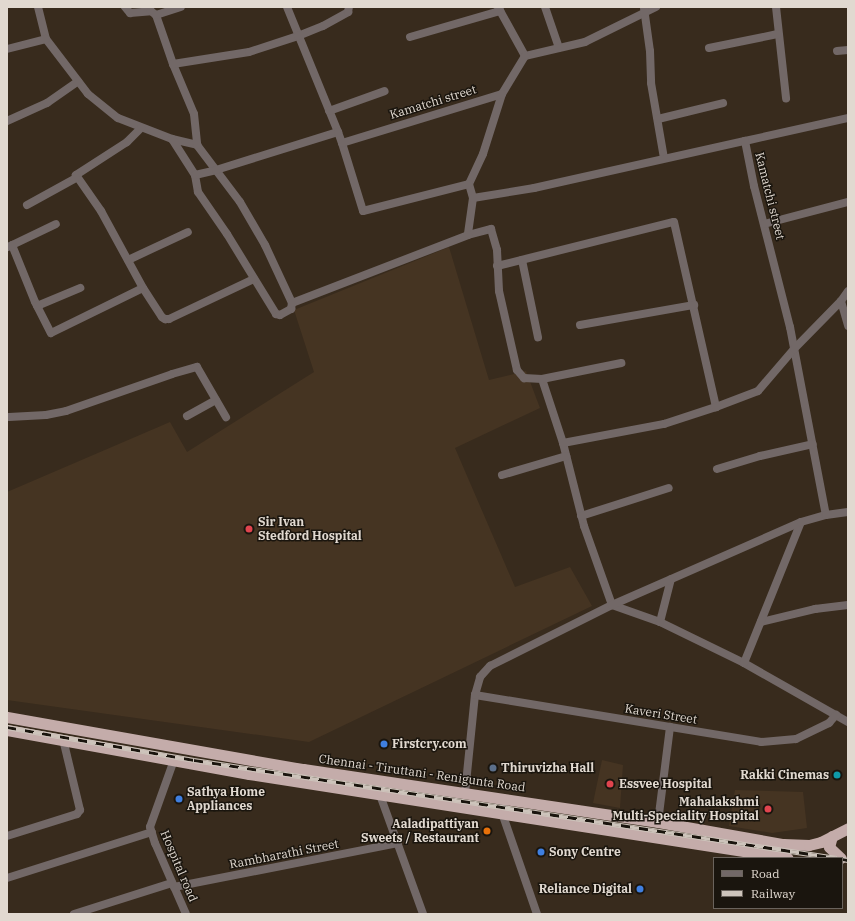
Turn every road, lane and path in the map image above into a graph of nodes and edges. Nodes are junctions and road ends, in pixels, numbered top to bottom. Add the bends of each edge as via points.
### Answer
1 (38, 7) edge
2 (125, 7) edge
3 (181, 7) edge
4 (287, 7) edge
5 (349, 7) edge
6 (545, 7) edge
7 (656, 7) edge
8 (776, 7) edge
9 (499, 9) edge
10 (644, 9) edge
11 (156, 15) junction
12 (778, 34) junction
13 (298, 36) junction
14 (410, 37) dead end
15 (46, 39) junction
16 (559, 48) junction
17 (709, 48) dead end
18 (7, 49) edge
19 (848, 50) edge
20 (837, 51) dead end
21 (526, 56) junction
22 (172, 64) junction
23 (78, 81) junction
24 (385, 91) dead end
25 (502, 94) junction
26 (786, 98) dead end
27 (723, 103) dead end
28 (329, 111) junction
29 (848, 118) edge
30 (658, 119) junction
31 (7, 121) edge
32 (141, 128) junction
33 (338, 132) junction
34 (172, 139) junction
35 (745, 141) junction
36 (342, 143) junction
37 (197, 145) junction
38 (664, 158) junction
39 (216, 170) junction
40 (195, 175) junction
41 (76, 178) junction
42 (469, 184) junction
43 (473, 198) junction
44 (848, 202) edge
45 (27, 206) dead end
46 (56, 224) dead end
47 (764, 224) junction
48 (188, 232) dead end
49 (468, 235) junction
50 (10, 246) edge
51 (128, 260) junction
52 (522, 260) junction
53 (497, 266) junction
54 (254, 279) junction
55 (80, 288) dead end
56 (143, 288) junction
57 (848, 291) edge
58 (841, 301) junction
59 (292, 303) junction
60 (694, 305) junction
61 (37, 306) junction
62 (580, 325) dead end
63 (848, 326) edge
64 (538, 336) dead end
65 (794, 349) junction
66 (621, 363) dead end
67 (542, 379) junction
68 (216, 400) junction
69 (716, 407) junction
70 (7, 408) edge
71 (187, 416) dead end
72 (226, 417) dead end
73 (8, 418) edge
74 (563, 443) junction
75 (813, 444) junction
76 (566, 456) junction
77 (717, 469) dead end
78 (502, 475) dead end
79 (669, 488) dead end
80 (848, 512) edge
81 (826, 515) junction
82 (581, 516) junction
83 (801, 522) junction
84 (671, 579) junction
85 (612, 605) junction
86 (848, 605) edge
87 (660, 622) junction
88 (761, 622) junction
89 (744, 663) junction
90 (475, 695) junction
91 (836, 715) junction
92 (7, 717) edge
93 (848, 722) edge
94 (670, 727) junction
95 (7, 730) edge
96 (63, 739) junction
97 (174, 760) junction
98 (381, 780) junction
99 (465, 793) junction
100 (380, 795) junction
101 (505, 799) junction
102 (502, 813) junction
103 (658, 822) junction
104 (848, 828) edge
105 (152, 832) junction
106 (7, 836) edge
107 (832, 836) junction
108 (398, 843) junction
109 (778, 857) edge
110 (841, 857) edge
111 (7, 878) edge
112 (174, 885) junction
113 (74, 914) edge
114 (186, 914) edge
115 (423, 914) edge
116 (537, 914) edge

1 - 15 street
2 - 11 street via 130,13 151,11
3 - 11 street
4 - 13 street
5 - 13 street via 348,12
6 - 16 street
7 - 10 street
8 - 12 street
9 - 14 street
9 - 21 street
10 - 16 street via 585,42
10 - 30 street via 650,51 651,83
11 - 22 street
12 - 17 street
12 - 26 street
13 - 22 street via 249,52
13 - 28 street
15 - 18 street
15 - 23 street
16 - 21 street
19 - 20 street
21 - 25 street
22 - 37 street via 194,114
23 - 31 street via 47,103
23 - 32 street via 88,94 118,118
24 - 28 street
25 - 36 street, Kamatchi street
25 - 42 street via 483,154
27 - 30 street
28 - 33 street
29 - 35 street
30 - 38 street
32 - 34 street
32 - 41 street via 127,142 77,173
33 - 36 street
33 - 39 street
34 - 37 street
34 - 40 street
35 - 38 street, Kamatchi street
35 - 47 street, Kamatchi street
36 - 42 street via 363,211
37 - 39 street
38 - 43 street, Kamatchi street via 534,188
39 - 40 street
39 - 59 street via 240,202 265,245
40 - 54 street via 198,192
41 - 45 street
41 - 51 street via 101,211
42 - 43 street
43 - 49 street
44 - 47 street
46 - 50 street
47 - 65 street, Kamatchi street
48 - 51 street
49 - 53 street via 491,229 497,250
49 - 59 street
50 - 61 street
51 - 56 street
52 - 53 street
52 - 60 street via 672,221 676,224
52 - 64 street
53 - 67 street via 499,291 517,370 524,378
54 - 56 street via 169,319 162,317
54 - 59 street via 276,314 280,315 291,309
55 - 61 street
56 - 61 street via 51,333
57 - 58 street
58 - 63 street
58 - 65 street
60 - 62 street
60 - 69 street
65 - 69 street via 758,390
65 - 75 street, Kamatchi street
66 - 67 street
67 - 74 street
68 - 71 street
68 - 72 street
68 - 73 street via 199,369 195,367 66,412
69 - 74 street via 664,424
70 - 73 street
74 - 76 street
75 - 77 street
75 - 81 street, Kamatchi street
76 - 78 street
76 - 82 street
79 - 82 street
80 - 81 street
81 - 83 street
82 - 85 street
83 - 84 street
83 - 88 street
84 - 85 street
84 - 87 street
85 - 87 street
85 - 90 street via 490,666 480,677
86 - 88 street via 815,609
87 - 89 street
88 - 89 street
89 - 91 street
90 - 94 street, Kaveri Street
90 - 99 street
91 - 93 street
91 - 94 street, Kaveri Street via 829,723 812,733 778,742 761,742
92 - 98 highway, Chennai - Tiruttani - Renigunta Road via 303,769
94 - 103 street
95 - 96 highway
96 - 97 highway
96 - 106 street via 80,810 77,814
97 - 100 highway
97 - 105 street, Hospital road via 150,827
98 - 99 highway, Chennai - Tiruttani - Renigunta Road
98 - 100 street
99 - 101 highway, Chennai - Tiruttani - Renigunta Road
100 - 102 highway
100 - 108 street
101 - 102 street
101 - 103 highway, Chennai - Tiruttani - Renigunta Road
102 - 109 highway
102 - 116 street
103 - 107 highway, Chennai - Tiruttani - Renigunta Road via 783,844 809,845
104 - 107 highway, Chennai - Tiruttani - Renigunta Road
105 - 111 street
105 - 112 street, Hospital road
107 - 110 highway via 829,847
108 - 112 street, Rambharathi Street
108 - 115 street
112 - 113 street, Rambharathi Street
112 - 114 street, Hospital road

